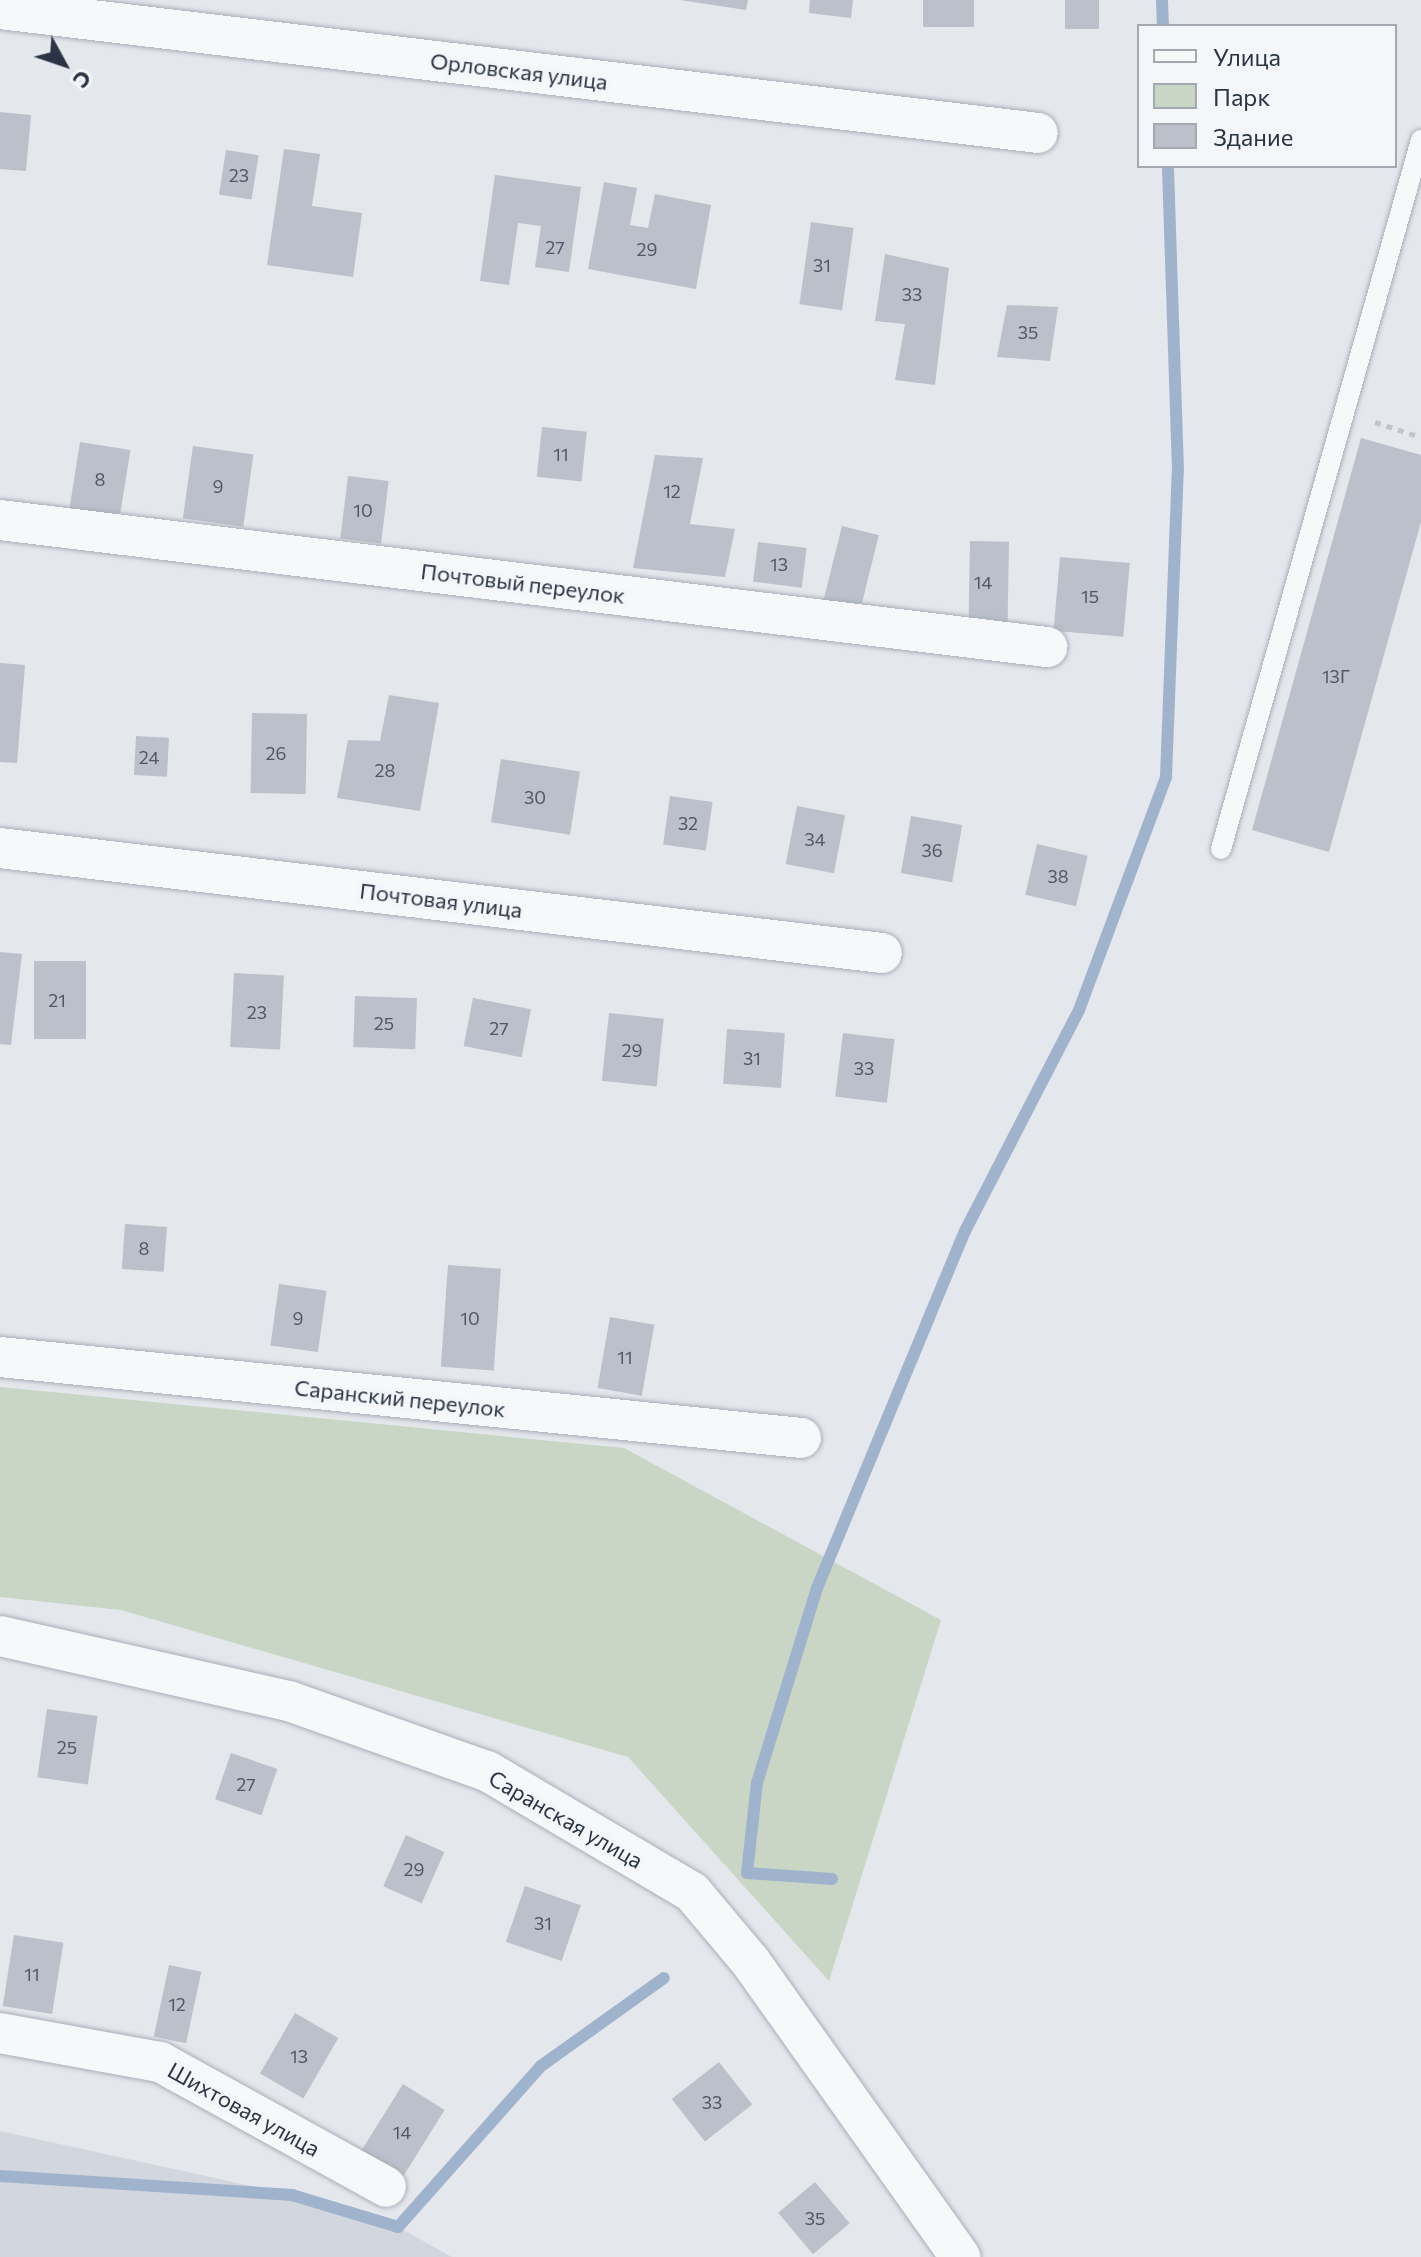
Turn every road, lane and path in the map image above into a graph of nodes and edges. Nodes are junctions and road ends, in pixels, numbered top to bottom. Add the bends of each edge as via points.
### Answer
1 (0, 9) edge
2 (1038, 133) dead end
3 (1421, 140) edge
4 (0, 520) edge
5 (1047, 647) dead end
6 (0, 848) edge
7 (1221, 849) dead end
8 (882, 953) dead end
9 (0, 1357) edge
10 (801, 1438) dead end
11 (0, 1636) edge
12 (0, 2033) edge
13 (386, 2187) dead end
14 (960, 2257) edge

1 - 2 street, Орловская улица
3 - 7 lane
4 - 5 street, Почтовый переулок
6 - 8 street, Почтовая улица
9 - 10 street, Саранский переулок
11 - 14 street, Саранская улица via 289,1701 487,1771 692,1892 750,1961
12 - 13 street, Шихтовая улица via 160,2062

